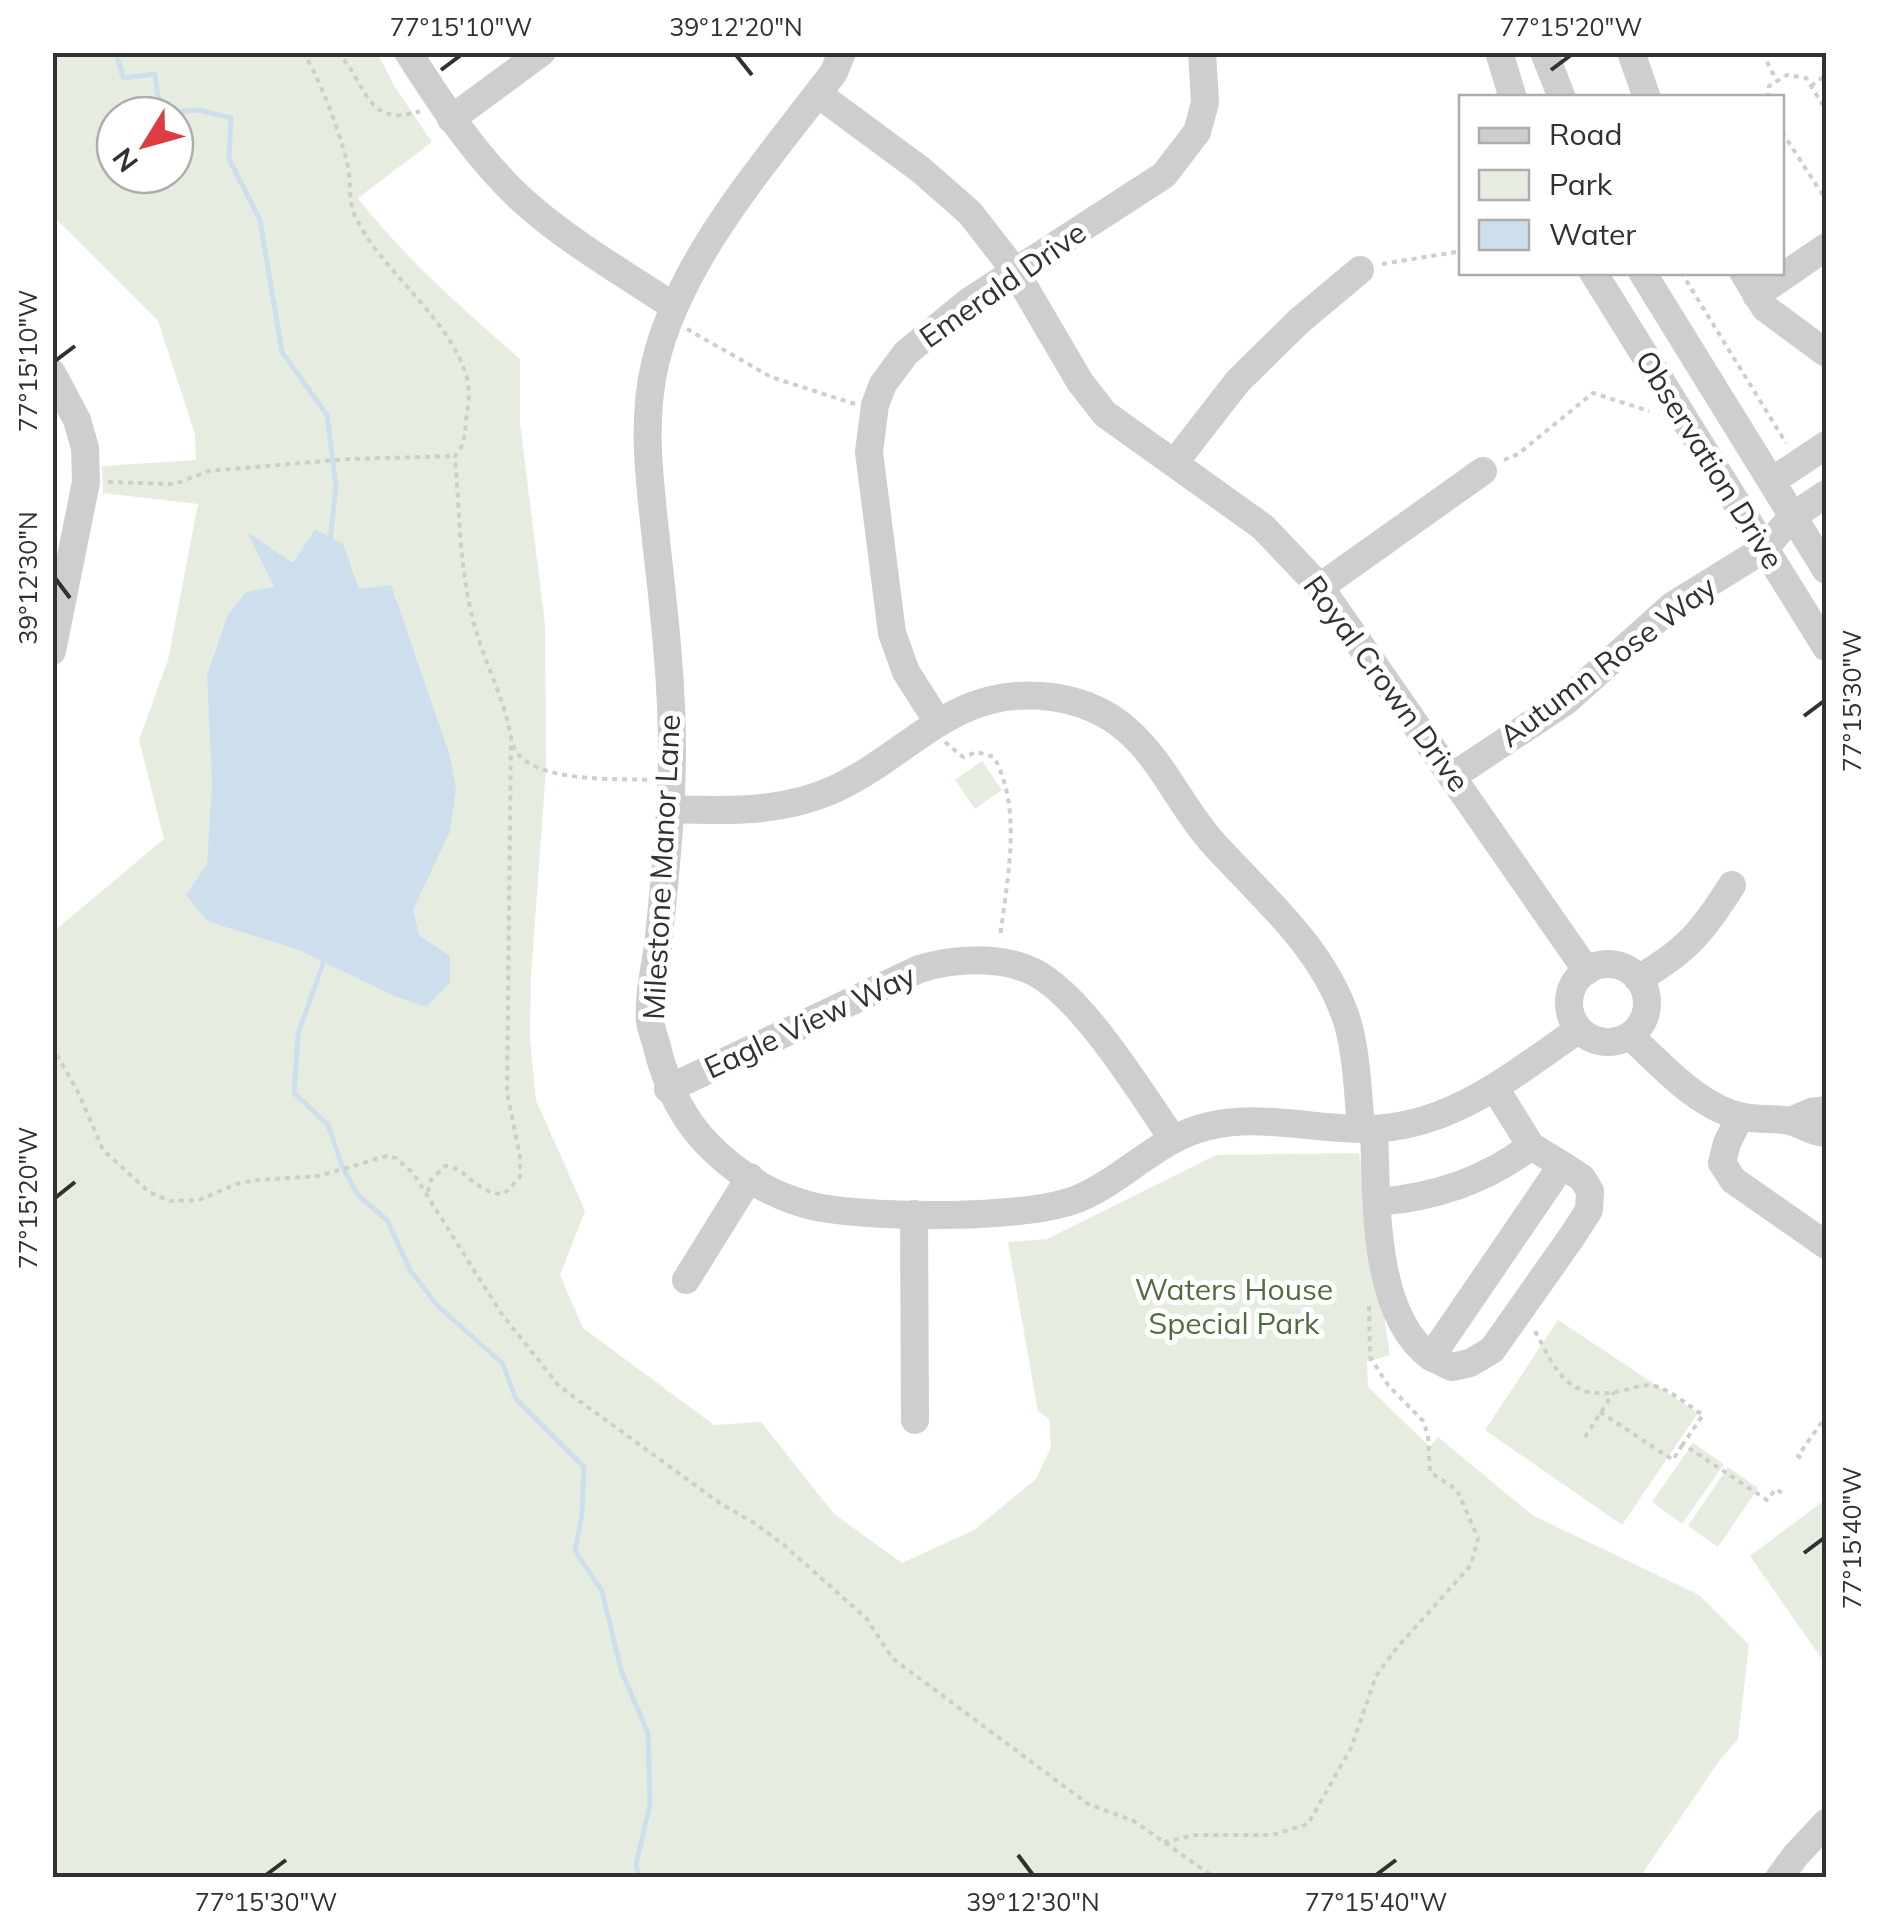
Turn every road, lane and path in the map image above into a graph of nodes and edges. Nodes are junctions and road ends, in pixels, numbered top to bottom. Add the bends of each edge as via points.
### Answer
1 (302, 52) edge
2 (337, 52) edge
3 (408, 52) edge
4 (542, 52) edge
5 (842, 52) edge
6 (1202, 52) edge
7 (1499, 52) edge
8 (1544, 52) edge
9 (1631, 52) edge
10 (1766, 52) edge
11 (1826, 75) edge
12 (1777, 81) junction
13 (1811, 86) junction
14 (818, 94) junction
15 (1512, 95) edge
16 (1561, 95) edge
17 (1646, 95) edge
18 (1768, 95) edge
19 (445, 110) junction
20 (1826, 110) edge
21 (1784, 135) edge
22 (1808, 175) junction
23 (1802, 179) dead end
24 (1826, 200) edge
25 (1826, 248) edge
26 (1459, 251) edge
27 (1784, 268) edge
28 (1360, 270) joint
29 (1015, 271) junction
30 (1595, 275) edge
31 (1644, 275) edge
32 (1684, 275) edge
33 (1750, 284) edge
34 (673, 306) junction
35 (1826, 354) edge
36 (52, 374) edge
37 (875, 405) junction
38 (1649, 410) dead end
39 (1826, 445) edge
40 (455, 456) junction
41 (1175, 462) junction
42 (1799, 463) junction
43 (1483, 470) joint
44 (1772, 480) junction
45 (86, 482) junction
46 (1826, 494) edge
47 (1794, 516) junction
48 (1764, 548) junction
49 (1826, 570) edge
50 (1320, 587) junction
51 (1826, 647) edge
52 (52, 652) edge
53 (938, 722) junction
54 (511, 738) junction
55 (1453, 776) junction
56 (671, 795) junction
57 (1732, 884) dead end
58 (995, 962) junction
59 (1587, 971) junction
60 (1638, 979) junction
61 (1578, 1030) junction
62 (1631, 1036) junction
63 (52, 1046) edge
64 (1495, 1088) junction
65 (668, 1089) junction
66 (1826, 1110) edge
67 (1740, 1117) junction
68 (1790, 1121) junction
69 (1367, 1129) junction
70 (1826, 1132) edge
71 (1173, 1138) junction
72 (1531, 1146) junction
73 (1562, 1165) junction
74 (750, 1177) junction
75 (427, 1196) junction
76 (1378, 1202) junction
77 (914, 1214) junction
78 (1826, 1245) edge
79 (686, 1280) dead end
80 (1388, 1282) junction
81 (1516, 1317) junction
82 (1431, 1358) junction
83 (1614, 1392) junction
84 (1600, 1412) junction
85 (1826, 1416) edge
86 (915, 1420) dead end
87 (1584, 1436) dead end
88 (1683, 1444) junction
89 (1801, 1458) dead end
90 (1785, 1494) dead end
91 (1826, 1823) edge
92 (1164, 1842) junction
93 (1215, 1878) edge
94 (1779, 1878) edge

1 - 40 path via 314,67 343,146 356,218 430,314 466,374 463,447
2 - 19 path via 380,112
3 - 19 street
4 - 19 street
5 - 14 street, Milestone Manor Lane
6 - 29 street, Emerald Drive via 1205,102 1197,132 1164,175
7 - 15 street
8 - 16 street
9 - 17 street
10 - 12 path
11 - 13 path
12 - 13 path via 1788,75 1806,78
12 - 18 path
13 - 20 path
14 - 29 street, Royal Crown Drive via 970,214
14 - 34 street, Milestone Manor Lane via 727,214
19 - 34 street via 519,197
21 - 22 path
22 - 23 path
22 - 24 path
25 - 27 street
26 - 28 path
28 - 41 street via 1238,381
29 - 37 street, Emerald Drive via 906,354
29 - 41 street, Royal Crown Drive via 1105,414
30 - 48 street, Observation Drive
31 - 44 street, Observation Drive
32 - 42 path
33 - 35 street via 1765,308
34 - 37 path via 693,334 770,378
34 - 56 street, Milestone Manor Lane via 654,366 646,442 671,683
36 - 45 street via 77,420
37 - 53 street, Emerald Drive via 869,452 892,632 906,672
38 - 43 path via 1593,394 1518,454
39 - 42 street
40 - 45 path via 208,471 175,484
40 - 54 path via 470,604
41 - 50 street, Royal Crown Drive via 1262,528
42 - 44 street
43 - 50 street
44 - 47 street, Observation Drive
44 - 48 street
45 - 52 street
46 - 47 street, Autumn Rose Way
47 - 48 street, Autumn Rose Way
47 - 49 street, Observation Drive
48 - 51 street, Observation Drive
48 - 55 street, Autumn Rose Way via 1672,606 1566,701
50 - 55 street, Royal Crown Drive
53 - 56 street via 868,770 798,802 746,812
53 - 58 path via 948,747 964,757 994,757 1006,778 1011,844
53 - 69 street via 974,702 1024,694 1078,701 1124,727 1150,752 1206,836 1297,930 1330,978 1348,1025
54 - 56 path via 524,761 551,773
54 - 75 path via 506,1060 520,1176 504,1194 492,1194 444,1166
55 - 59 street, Royal Crown Drive
56 - 65 street, Milestone Manor Lane via 650,1021
57 - 60 street via 1689,945
58 - 65 street, Eagle View Way via 944,961 919,969
58 - 71 street, Eagle View Way via 1028,969 1068,996
59 - 60 street via 1618,964
59 - 61 street via 1571,1000
60 - 62 street via 1648,1006
61 - 62 street via 1601,1041
61 - 64 street, Milestone Manor Lane
62 - 67 street via 1689,1089
63 - 75 path via 103,1150 149,1192 200,1200 236,1184 319,1176 386,1156 413,1173
64 - 69 street, Milestone Manor Lane via 1438,1116
64 - 72 street
65 - 74 street, Milestone Manor Lane via 689,1124
66 - 68 street
67 - 68 street
67 - 78 street via 1722,1163 1732,1180
68 - 70 street
69 - 71 street, Milestone Manor Lane via 1246,1120
69 - 76 street
71 - 77 street, Milestone Manor Lane via 1086,1196 1053,1208
72 - 73 street
72 - 76 street via 1478,1179
73 - 81 street via 1590,1191 1589,1210
73 - 82 street
74 - 77 street, Milestone Manor Lane via 820,1208
74 - 79 street
75 - 92 path via 500,1313 560,1386 784,1545 867,1619 892,1658 1088,1804 1134,1821
76 - 80 street
77 - 86 street
80 - 82 street via 1403,1329
80 - 92 path via 1378,1285 1369,1302 1370,1357 1423,1421 1430,1472 1457,1490 1478,1538 1471,1565 1376,1676 1351,1748 1308,1824 1272,1836 1196,1835
81 - 82 street via 1492,1350 1470,1363 1452,1367
81 - 83 path via 1535,1331 1545,1356 1569,1382
83 - 84 path
83 - 88 path via 1652,1385 1703,1416
84 - 87 path
84 - 88 path via 1673,1460
85 - 89 path
88 - 90 path via 1766,1500 1776,1489
91 - 94 street
92 - 93 path

